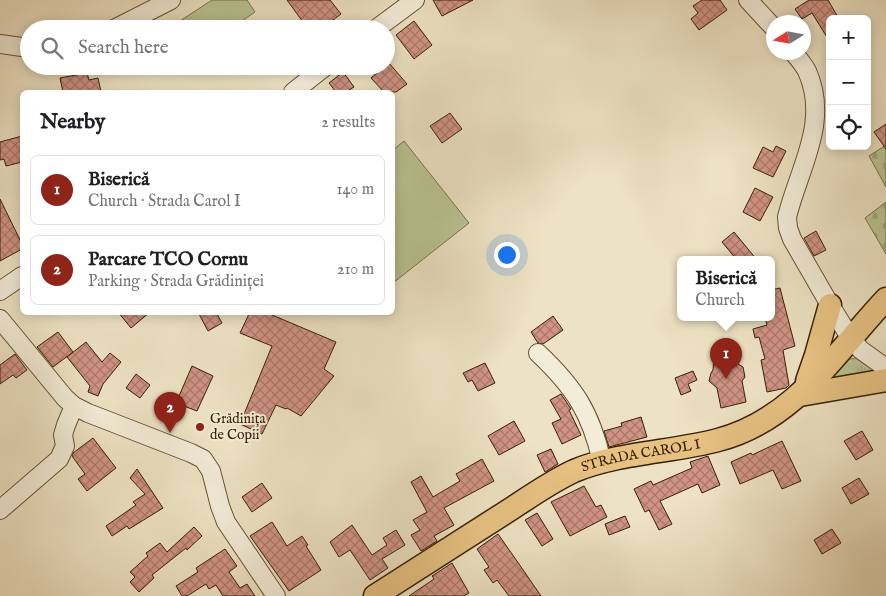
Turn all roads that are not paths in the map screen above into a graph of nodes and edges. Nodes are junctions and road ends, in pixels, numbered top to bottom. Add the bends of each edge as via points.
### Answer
1 (171, 0) edge
2 (415, 0) edge
3 (748, 0) edge
4 (766, 19) edge
5 (132, 20) edge
6 (388, 20) edge
7 (0, 44) edge
8 (20, 47) edge
9 (799, 60) edge
10 (315, 75) edge
11 (296, 90) edge
12 (20, 277) edge
13 (0, 291) edge
14 (886, 298) edge
15 (830, 305) junction
16 (0, 319) edge
17 (852, 338) junction
18 (538, 353) dead end
19 (886, 368) edge
20 (886, 380) edge
21 (800, 396) junction
22 (74, 406) junction
23 (602, 462) junction
24 (0, 510) edge
25 (276, 596) edge
26 (375, 596) edge

1 - 5 street
2 - 6 street
3 - 4 street
7 - 8 street
9 - 15 street via 806,70 814,94 816,116 813,136 787,217 788,228
10 - 11 street
12 - 13 street
14 - 17 main road, STRADA CAROL I
15 - 17 street
15 - 21 main road via 812,369
16 - 22 street
17 - 19 street via 860,350
17 - 21 main road, STRADA CAROL I
18 - 23 street via 561,374 578,398 592,425
20 - 21 main road
21 - 23 main road, STRADA CAROL I via 772,416 732,436
22 - 24 street via 59,459
22 - 25 street via 203,459 211,471 226,522
23 - 26 main road, STRADA CAROL I via 553,482

